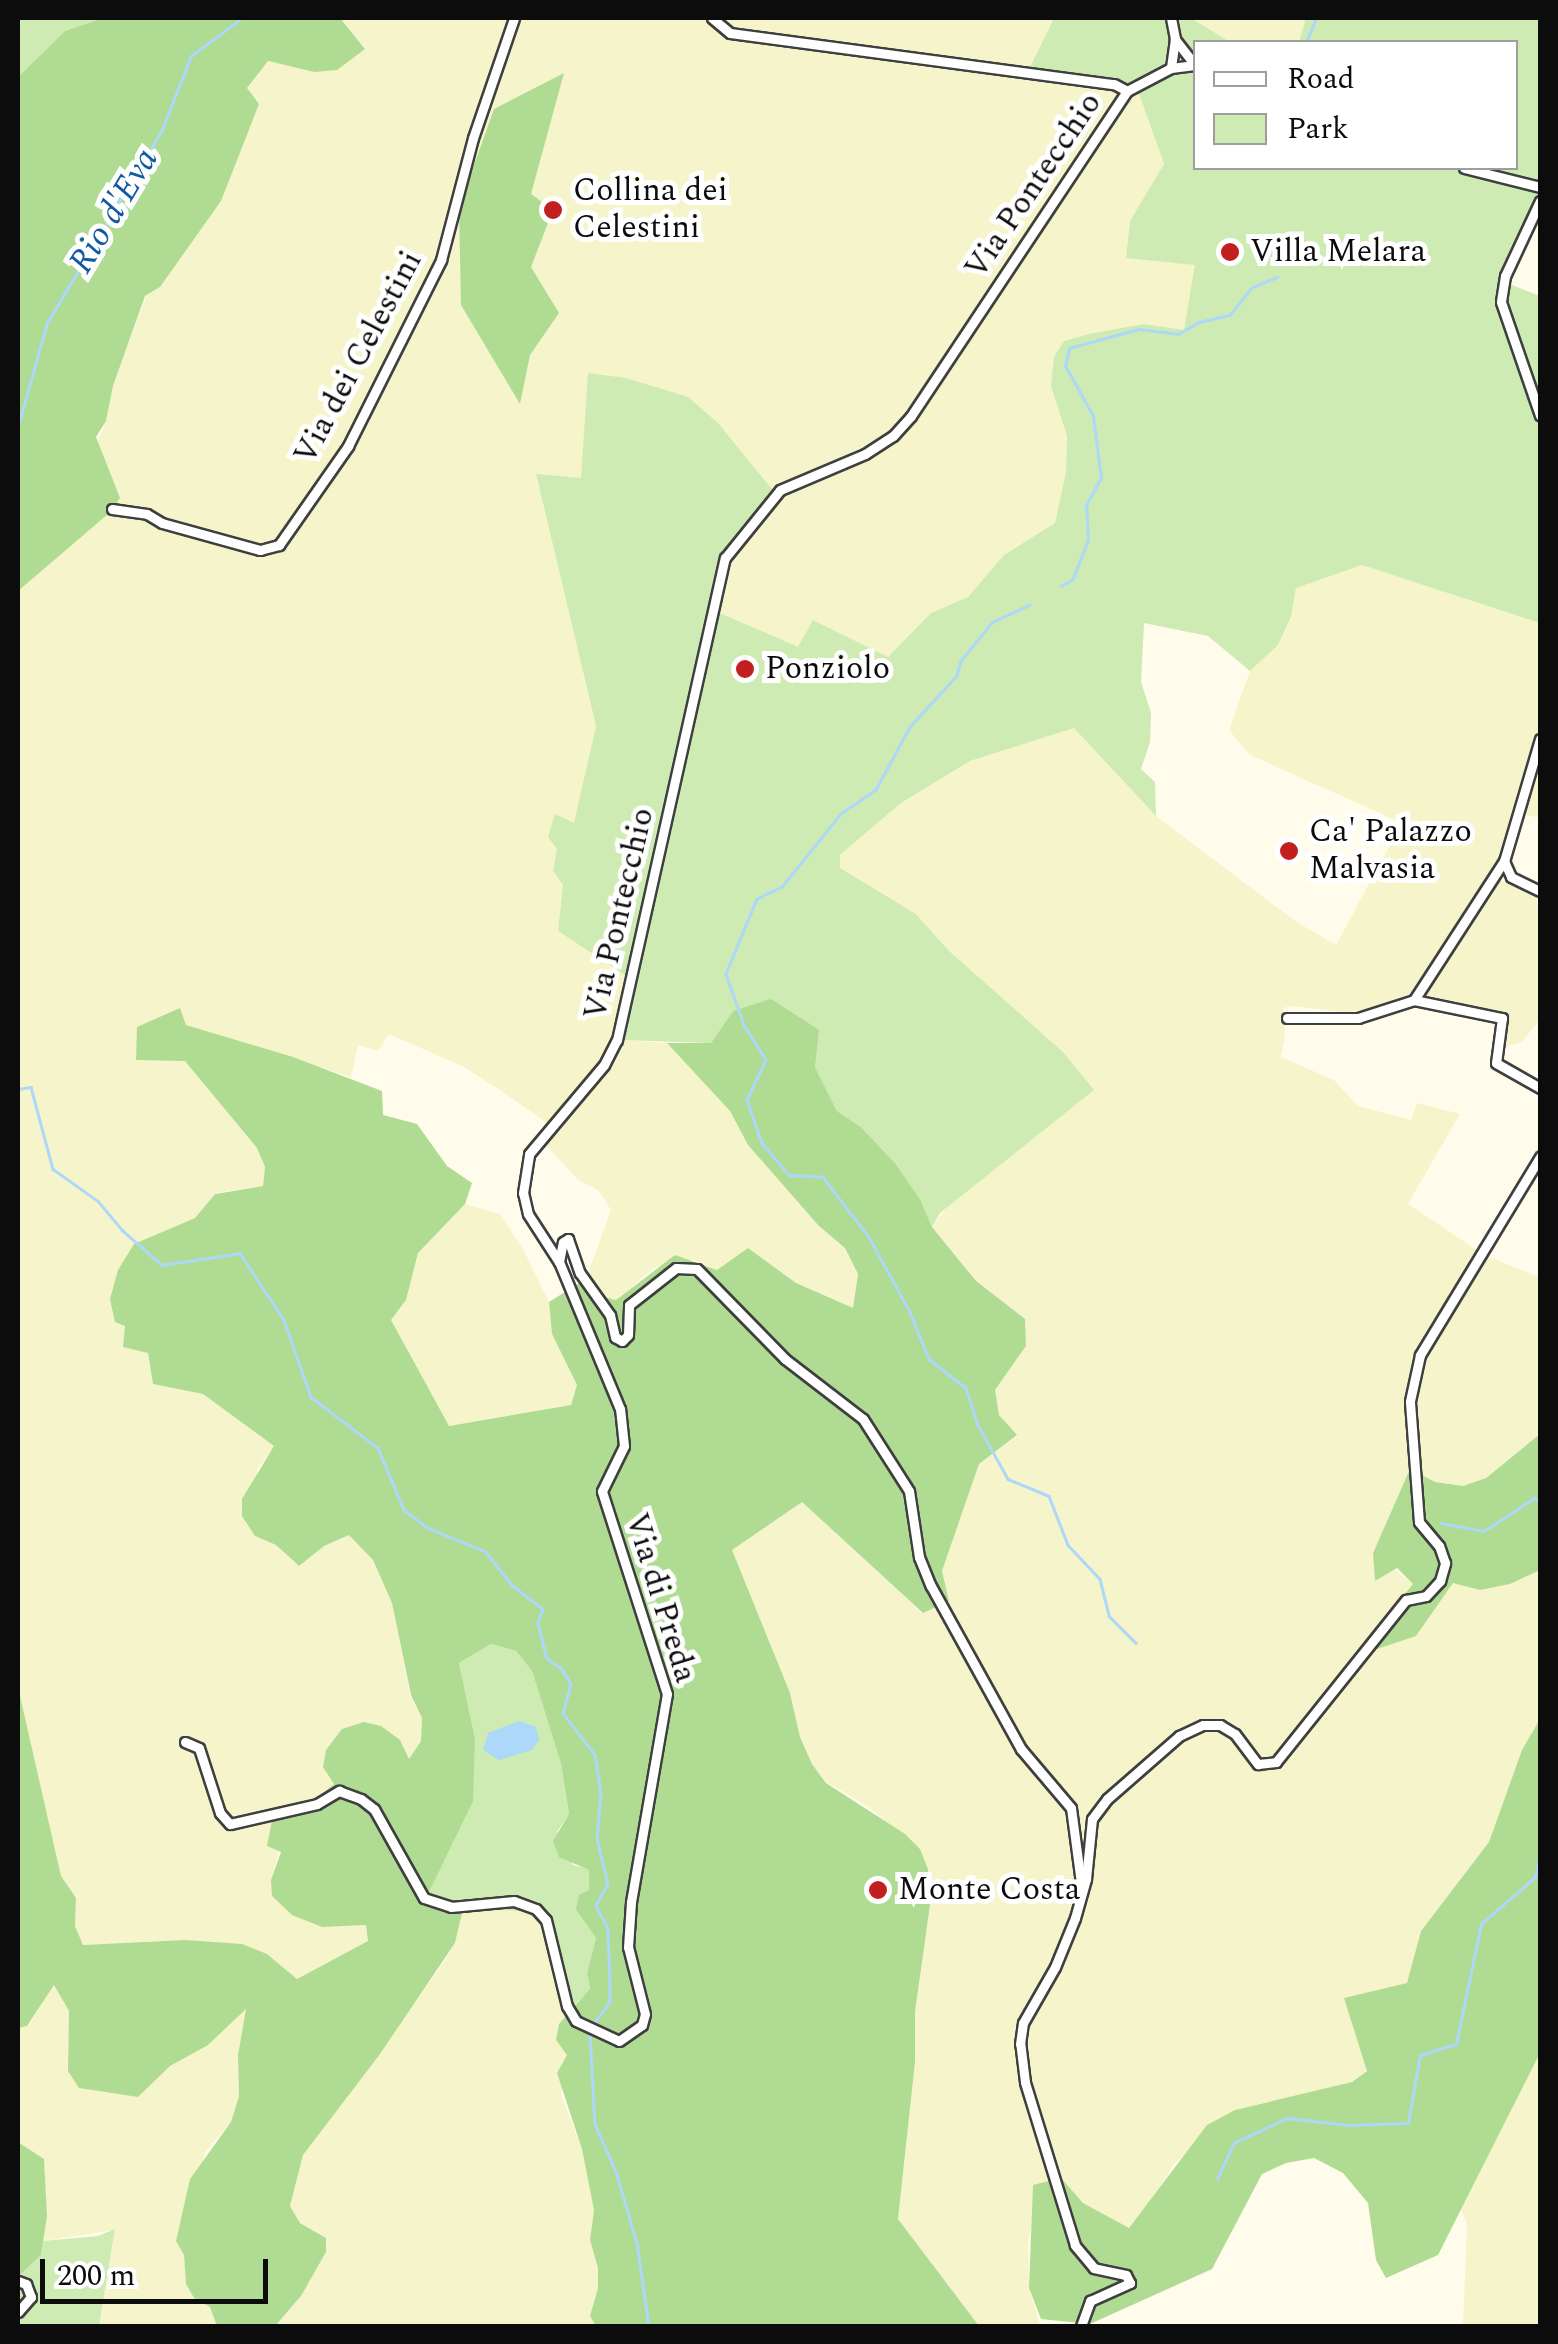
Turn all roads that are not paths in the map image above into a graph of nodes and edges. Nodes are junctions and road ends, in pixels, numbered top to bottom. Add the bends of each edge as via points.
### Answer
1 (514, 18) edge
2 (712, 18) edge
3 (1171, 18) edge
4 (1175, 40) junction
5 (1193, 62) edge
6 (1193, 65) edge
7 (1171, 68) junction
8 (1127, 91) junction
9 (1472, 170) edge
10 (1540, 187) edge
11 (1540, 200) edge
12 (1540, 415) edge
13 (112, 509) dead end
14 (1540, 740) edge
15 (1504, 861) junction
16 (1540, 890) edge
17 (1414, 1000) junction
18 (1287, 1018) dead end
19 (1540, 1088) edge
20 (1540, 1157) edge
21 (559, 1262) junction
22 (185, 1742) dead end
23 (1082, 1890) junction
24 (18, 2281) edge
25 (18, 2312) edge
26 (1081, 2326) edge

1 - 13 street, Via dei Celestini via 441,260 348,446 279,545 260,550
2 - 8 street via 730,32 1114,84
3 - 4 street
4 - 5 street
4 - 7 street
6 - 7 street
7 - 8 street, Via Pontecchio
8 - 21 street, Via Pontecchio via 911,416 865,454 780,490 726,558 617,1040 529,1154 523,1193 528,1214
9 - 10 street
11 - 12 street via 1501,287 1504,319
14 - 15 street
15 - 16 street via 1512,877
15 - 17 street
17 - 18 street via 1358,1018
17 - 19 street via 1502,1018 1496,1063
20 - 23 street via 1420,1355 1410,1401 1419,1522 1446,1563 1440,1581 1426,1596 1406,1600 1276,1762 1258,1764 1236,1734 1220,1725 1179,1736 1092,1818
21 - 22 street, Via di Preda via 620,1409 624,1446 602,1491 667,1694 631,1902 628,1947 642,2025 620,2041 576,2021 546,1920 536,1909 514,1900 450,1906 424,1898 374,1809 338,1791 317,1804 230,1824 220,1813 200,1748
21 - 23 street via 568,1239 580,1274 622,1341 630,1305 676,1268 697,1269 784,1359 863,1419 910,1492 919,1558 931,1586 1021,1750 1071,1808
23 - 26 street via 1055,1967 1022,2023 1020,2044 1024,2082 1075,2245 1094,2268 1126,2275 1130,2282 1090,2300
24 - 25 street via 31,2297

